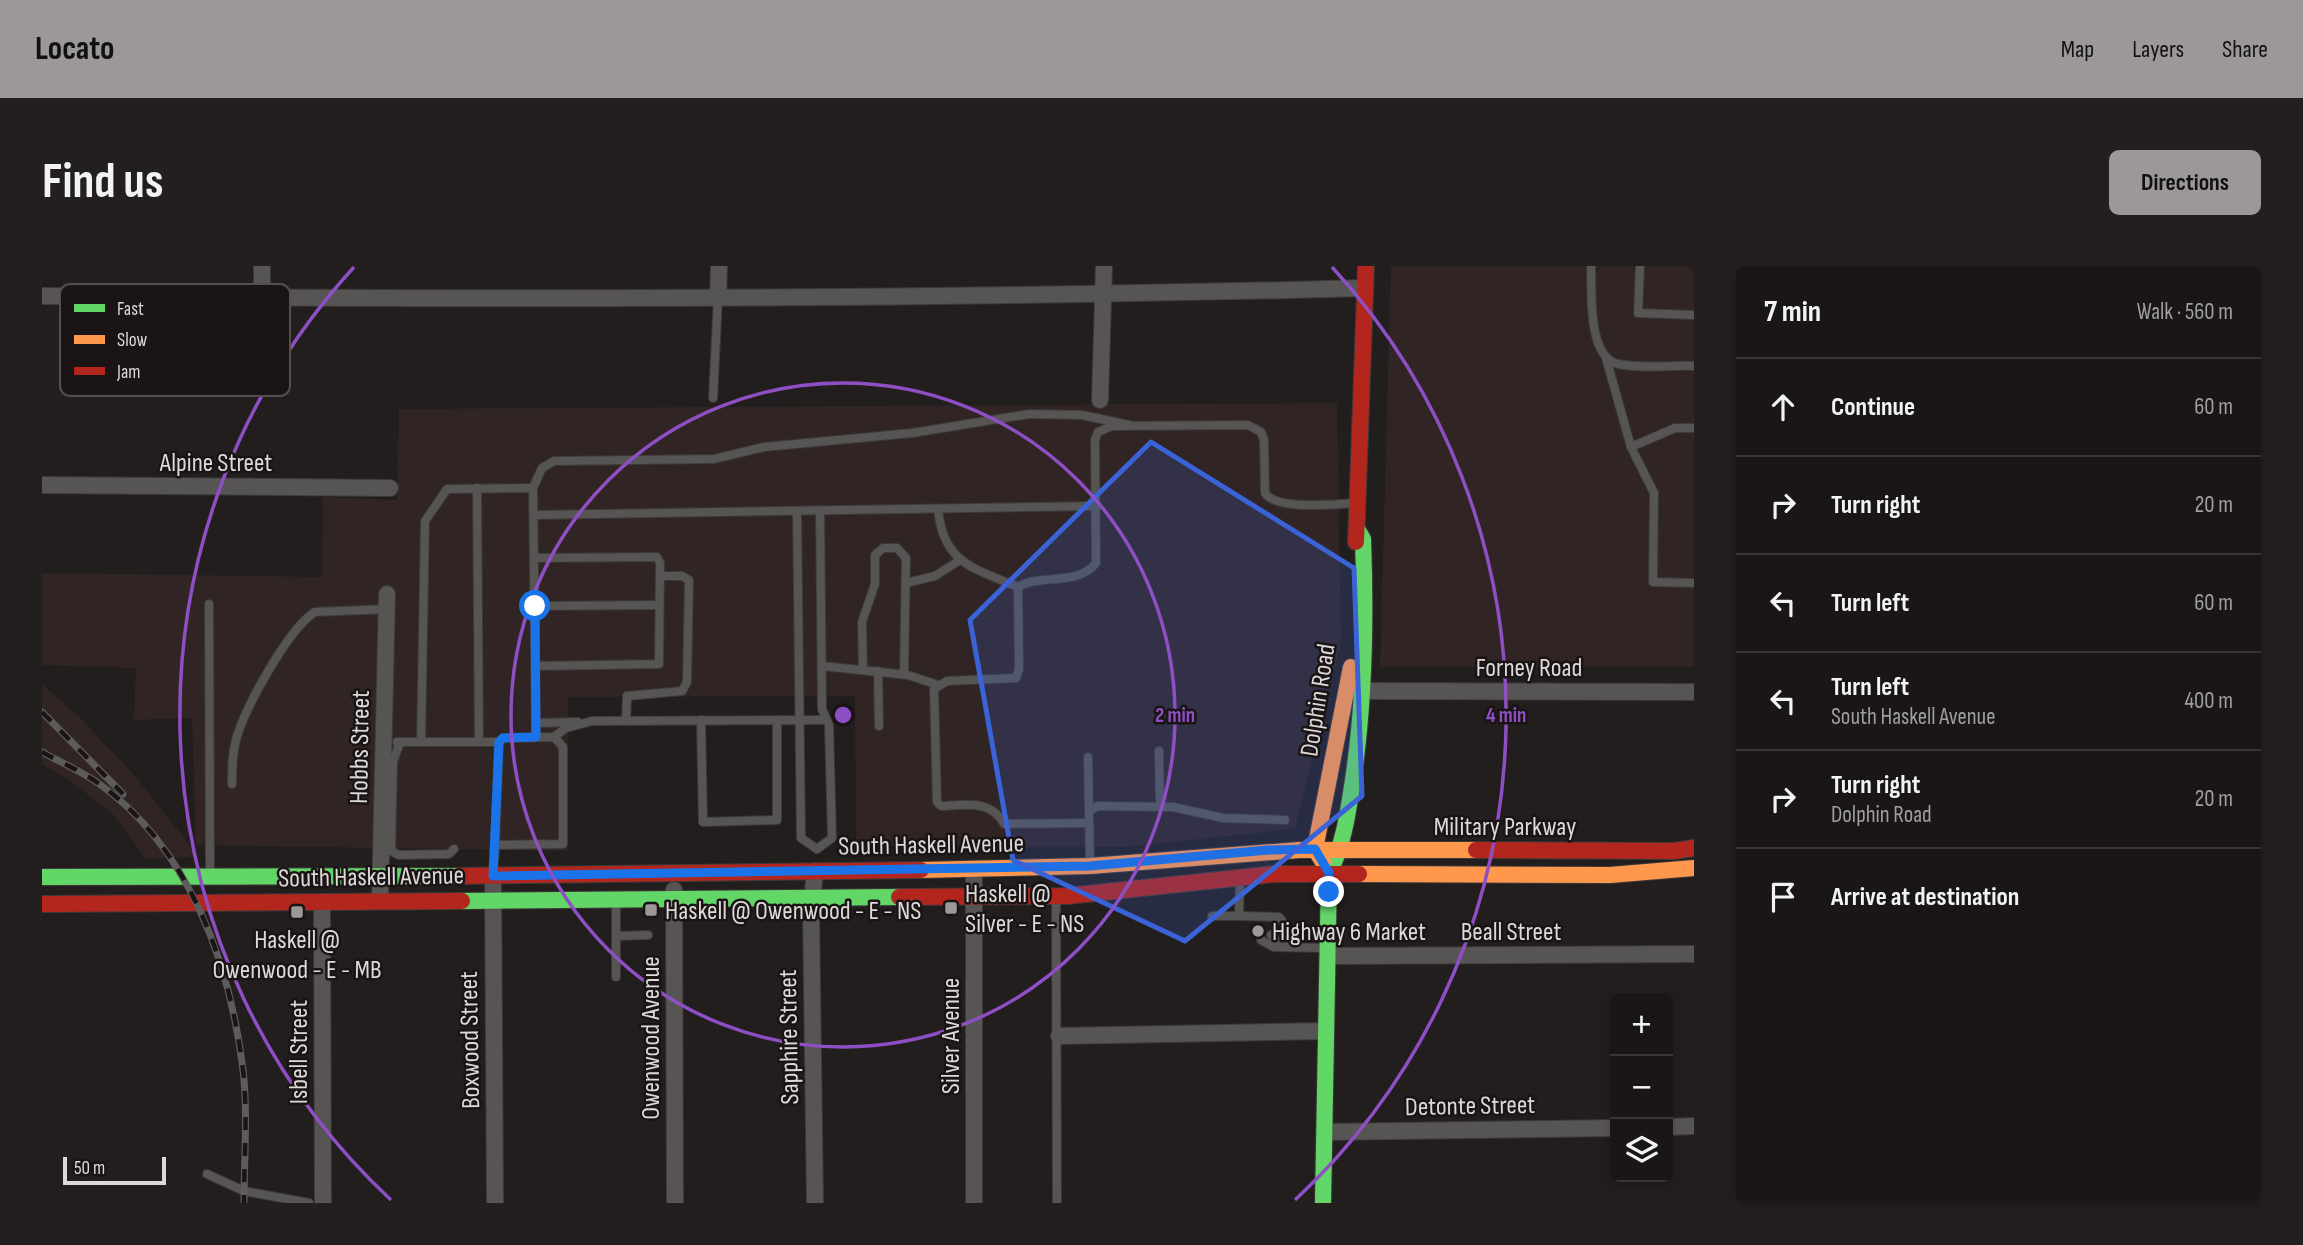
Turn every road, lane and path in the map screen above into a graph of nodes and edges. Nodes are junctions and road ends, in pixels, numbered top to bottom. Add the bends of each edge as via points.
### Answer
1 (262, 266) edge
2 (719, 266) edge
3 (1104, 266) edge
4 (1366, 266) edge
5 (1591, 266) edge
6 (1640, 266) edge
7 (262, 284) edge
8 (1365, 288) junction
9 (42, 296) edge
10 (60, 296) edge
11 (1104, 296) junction
12 (290, 298) edge
13 (718, 298) junction
14 (1694, 315) edge
15 (1606, 358) junction
16 (1694, 366) edge
17 (713, 398) dead end
18 (1100, 400) dead end
19 (1129, 425) junction
20 (1694, 428) edge
21 (1631, 447) junction
22 (42, 485) edge
23 (390, 488) dead end
24 (477, 488) junction
25 (533, 488) junction
26 (1359, 503) junction
27 (1097, 506) junction
28 (938, 509) junction
29 (797, 511) junction
30 (820, 511) junction
31 (534, 516) junction
32 (1357, 528) junction
33 (534, 558) junction
34 (960, 560) junction
35 (660, 576) junction
36 (906, 583) junction
37 (1694, 583) edge
38 (1018, 587) junction
39 (387, 602) joint
40 (209, 604) dead end
41 (659, 605) junction
42 (535, 606) junction
43 (535, 666) junction
44 (822, 666) junction
45 (863, 670) junction
46 (878, 671) junction
47 (904, 674) junction
48 (938, 685) junction
49 (1364, 691) junction
50 (1694, 692) edge
51 (701, 720) junction
52 (777, 720) junction
53 (800, 720) junction
54 (826, 720) junction
55 (592, 721) junction
56 (626, 721) junction
57 (536, 723) junction
58 (879, 726) dead end
59 (536, 737) junction
60 (554, 737) junction
61 (392, 742) junction
62 (421, 742) junction
63 (479, 742) junction
64 (499, 742) junction
65 (1159, 751) dead end
66 (1088, 757) dead end
67 (232, 784) dead end
68 (1160, 806) junction
69 (1089, 811) junction
70 (1285, 820) dead end
71 (1089, 823) junction
72 (1694, 848) edge
73 (454, 849) dead end
74 (495, 849) junction
75 (817, 849) junction
76 (1315, 849) junction
77 (1342, 850) junction
78 (1090, 866) junction
79 (1694, 868) edge
80 (974, 869) junction
81 (815, 871) junction
82 (1329, 873) junction
83 (674, 874) junction
84 (380, 875) junction
85 (322, 876) junction
86 (493, 876) junction
87 (1240, 876) junction
88 (42, 877) edge
89 (210, 877) junction
90 (189, 891) junction
91 (1091, 895) junction
92 (1056, 896) junction
93 (975, 898) junction
94 (492, 899) junction
95 (380, 900) junction
96 (616, 900) junction
97 (674, 900) junction
98 (813, 900) junction
99 (322, 902) junction
100 (42, 904) edge
101 (1212, 916) dead end
102 (1239, 916) junction
103 (1244, 925) dead end
104 (648, 935) dead end
105 (1271, 935) dead end
106 (616, 936) junction
107 (1261, 940) dead end
108 (1285, 944) junction
109 (1328, 952) junction
110 (1694, 954) edge
111 (616, 976) dead end
112 (1326, 1031) junction
113 (1059, 1036) junction
114 (1694, 1126) edge
115 (1673, 1127) edge
116 (1610, 1128) edge
117 (1325, 1132) junction
118 (207, 1174) dead end
119 (309, 1203) edge
120 (323, 1203) edge
121 (495, 1203) edge
122 (675, 1203) edge
123 (815, 1203) edge
124 (974, 1203) edge
125 (1057, 1203) edge
126 (1324, 1203) edge

1 - 7 street
2 - 13 street
3 - 11 street
4 - 8 main road, Dolphin Road
5 - 15 lane via 1596,340
6 - 14 lane via 1639,313
8 - 11 street
8 - 26 main road, Dolphin Road
9 - 10 street
11 - 13 street
11 - 18 street
12 - 13 street
13 - 17 lane
15 - 16 lane via 1618,364
15 - 21 lane
19 - 25 lane via 1082,415 1029,414 912,433 765,447 714,459 554,461 542,468
19 - 26 lane via 1248,425 1261,432 1264,440 1265,493 1275,502
19 - 27 lane via 1098,432
20 - 21 lane via 1675,428
21 - 37 lane via 1654,493 1653,582
22 - 23 street, Alpine Street
24 - 25 lane
24 - 62 lane via 447,489 425,522
24 - 63 lane
25 - 31 lane
26 - 32 main road, Dolphin Road
27 - 28 lane
27 - 38 lane via 1096,563 1088,572
28 - 30 lane
28 - 34 lane via 940,533
29 - 30 lane
29 - 31 lane
29 - 53 lane
30 - 44 lane
31 - 33 lane
32 - 49 main road, Dolphin Road via 1363,539 1366,589
32 - 76 main road, Dolphin Road via 1351,678
33 - 35 lane via 657,557
33 - 42 lane
34 - 36 lane via 935,576
34 - 38 lane
35 - 41 lane
35 - 56 lane via 689,580 687,682 682,691 627,696
36 - 45 lane via 904,552 897,548 877,551 873,596 862,622
36 - 47 lane
38 - 48 lane via 1016,678
39 - 61 street, Hobbs Street
39 - 67 lane via 315,612 292,634 236,737
40 - 89 lane
41 - 42 lane
41 - 43 lane via 659,664
42 - 43 lane
43 - 57 lane
44 - 45 lane
44 - 54 lane
45 - 46 lane
46 - 47 lane
46 - 58 lane
47 - 48 lane
48 - 71 lane via 934,689 937,802 941,806 989,807 1004,824
49 - 50 street, Forney Road
49 - 77 main road, Dolphin Road
51 - 52 lane
51 - 52 lane via 703,822 777,820
51 - 56 lane
52 - 53 lane
53 - 54 lane
53 - 75 lane via 801,838
54 - 75 lane via 832,838
55 - 56 lane
55 - 57 lane
55 - 60 lane via 566,728
57 - 59 lane
59 - 60 lane
59 - 64 lane
60 - 74 lane via 563,747 563,844 507,843
61 - 62 lane
61 - 73 lane via 391,851 398,855 449,854
61 - 84 street, Hobbs Street
62 - 63 lane
63 - 64 lane
64 - 74 lane
65 - 68 lane
66 - 69 lane
68 - 69 lane via 1098,806
68 - 70 lane via 1223,818
69 - 71 lane
71 - 78 lane
72 - 77 main road, Military Parkway
74 - 86 lane
75 - 81 lane
76 - 77 main road, Military Parkway
76 - 78 main road, South Haskell Avenue
76 - 82 main road
77 - 82 main road, Dolphin Road
78 - 80 main road, South Haskell Avenue
78 - 91 main road
79 - 82 main road, Military Parkway via 1610,875
80 - 81 main road, South Haskell Avenue
80 - 93 street, Silver Avenue
81 - 83 main road, South Haskell Avenue
81 - 98 street, Sapphire Street
82 - 87 main road, South Haskell Avenue
82 - 109 main road, Dolphin Road
83 - 86 main road, South Haskell Avenue
83 - 97 street, Owenwood Avenue
84 - 85 main road, South Haskell Avenue
84 - 86 main road, South Haskell Avenue
84 - 95 street, Hobbs Street
85 - 89 main road, South Haskell Avenue
85 - 99 main road
86 - 94 street, Boxwood Street
87 - 91 main road, South Haskell Avenue
87 - 102 lane
88 - 90 main road, South Haskell Avenue
89 - 90 main road, South Haskell Avenue
90 - 99 main road, South Haskell Avenue
90 - 100 main road, South Haskell Avenue
91 - 92 main road, South Haskell Avenue
92 - 93 main road, South Haskell Avenue
92 - 113 lane
93 - 98 main road, South Haskell Avenue
93 - 124 street, Silver Avenue
94 - 95 main road, South Haskell Avenue
94 - 96 main road, South Haskell Avenue
94 - 121 street, Boxwood Street
95 - 99 main road, South Haskell Avenue
96 - 97 main road, South Haskell Avenue
96 - 106 lane
97 - 98 main road, South Haskell Avenue
97 - 122 street, Owenwood Avenue
98 - 123 street, Sapphire Street
99 - 120 street, Isbell Street
101 - 102 lane
102 - 103 lane
102 - 108 lane via 1279,916 1286,926
104 - 106 lane
105 - 108 lane
106 - 111 lane
107 - 108 lane via 1273,947
108 - 109 lane
109 - 110 street, Beall Street
109 - 112 main road, Dolphin Road
112 - 113 street
112 - 117 main road, Dolphin Road
113 - 125 lane
114 - 115 street
116 - 117 street, Detonte Street
117 - 126 main road, Dolphin Road
118 - 119 lane via 244,1191

